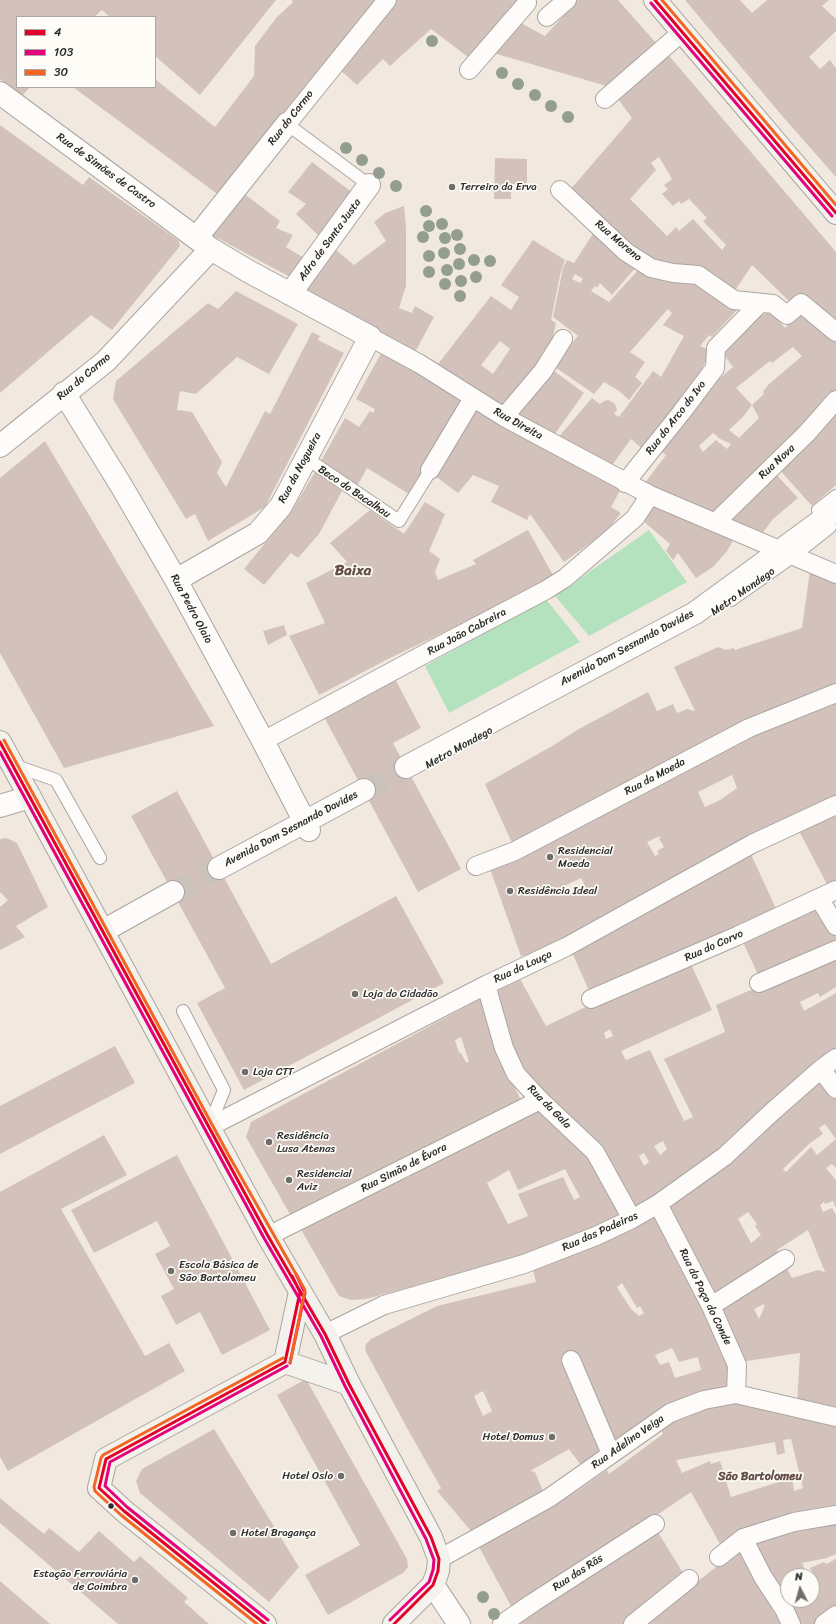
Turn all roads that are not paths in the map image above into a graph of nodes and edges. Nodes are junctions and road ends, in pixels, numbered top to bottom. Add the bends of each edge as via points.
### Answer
1 (386, 0) edge
2 (567, 0) edge
3 (655, 0) edge
4 (527, 3) dead end
5 (547, 17) dead end
6 (682, 32) junction
7 (469, 70) dead end
8 (0, 93) edge
9 (605, 99) dead end
10 (287, 124) junction
11 (369, 185) joint
12 (560, 190) dead end
13 (836, 213) edge
14 (204, 243) junction
15 (290, 294) junction
16 (766, 304) junction
17 (836, 332) edge
18 (370, 336) junction
19 (563, 339) dead end
20 (64, 393) junction
21 (473, 398) junction
22 (836, 400) edge
23 (504, 417) junction
24 (0, 446) edge
25 (306, 458) junction
26 (428, 473) joint
27 (625, 483) junction
28 (650, 496) junction
29 (836, 496) edge
30 (836, 510) edge
31 (716, 522) junction
32 (836, 523) edge
33 (781, 551) junction
34 (836, 574) edge
35 (176, 580) junction
36 (836, 693) edge
37 (263, 741) junction
38 (0, 742) edge
39 (13, 765) junction
40 (406, 768) tunnel mouth
41 (364, 791) tunnel mouth
42 (30, 797) junction
43 (836, 805) edge
44 (0, 806) edge
45 (305, 822) junction
46 (100, 858) dead end
47 (476, 866) dead end
48 (219, 868) tunnel mouth
49 (836, 890) edge
50 (173, 893) tunnel mouth
51 (819, 898) junction
52 (836, 926) edge
53 (103, 931) junction
54 (836, 950) edge
55 (759, 983) dead end
56 (486, 985) junction
57 (591, 999) dead end
58 (183, 1011) dead end
59 (836, 1058) edge
60 (821, 1069) junction
61 (836, 1089) edge
62 (540, 1100) junction
63 (209, 1127) junction
64 (658, 1204) junction
65 (632, 1219) junction
66 (268, 1236) junction
67 (785, 1259) dead end
68 (300, 1292) junction
69 (711, 1306) junction
70 (325, 1334) junction
71 (570, 1360) dead end
72 (285, 1362) junction
73 (349, 1384) junction
74 (736, 1394) junction
75 (836, 1416) edge
76 (611, 1454) junction
77 (836, 1515) edge
78 (655, 1524) dead end
79 (743, 1538) junction
80 (719, 1557) dead end
81 (439, 1559) junction
82 (689, 1579) dead end
83 (433, 1585) junction
84 (265, 1624) edge
85 (394, 1624) edge
86 (459, 1624) edge
87 (502, 1624) edge
88 (633, 1624) edge
89 (791, 1624) edge

1 - 10 street, Rua do Carmo
2 - 5 street
3 - 6 main road
4 - 7 street
6 - 9 street
6 - 13 main road
8 - 14 street, Rua de Simões de Castro
10 - 11 lane
10 - 14 street, Rua do Carmo
11 - 15 street, Adro de Santa Justa
12 - 16 street, Rua Moreno via 626,252 651,268 698,275 734,300
14 - 15 street, Rua Direita
14 - 20 street, Rua do Carmo via 106,361
15 - 18 street, Rua Direita
16 - 17 street via 787,315 801,303
16 - 27 street, Rua do Arco do Ivo via 716,348 715,368
18 - 21 street, Rua Direita
18 - 25 street, Rua da Nogueira
19 - 23 street via 543,371
20 - 24 street, Rua do Carmo
20 - 35 street, Rua Pedro Olaio
21 - 23 street, Rua Direita
21 - 26 street, Beco do Bacalhau
22 - 31 street, Rua Nova via 807,434
23 - 27 street, Rua Direita
25 - 26 lane, Beco do Bacalhau via 399,522
25 - 35 street, Rua da Nogueira via 281,506 258,533
27 - 28 street, Rua Direita
28 - 31 street, Rua Direita
28 - 37 street, Rua João Cabreira via 635,518 553,586
29 - 33 lane
30 - 33 street, Avenida Dom Sesnando Davides
31 - 33 street, Rua Direita
32 - 33 lane
33 - 34 street, Rua Direita
33 - 40 street, Avenida Dom Sesnando Davides via 695,613
35 - 37 street, Rua Pedro Olaio
36 - 47 street, Rua da Moeda via 749,728 515,851
37 - 45 street, Rua Pedro Olaio
38 - 39 main road
39 - 42 main road
39 - 46 lane via 56,780
41 - 45 street, Avenida Dom Sesnando Davides
42 - 44 street
42 - 53 main road
43 - 56 street, Rua da Louça via 752,844 566,947
45 - 48 street, Avenida Dom Sesnando Davides
49 - 51 street, Rua do Corvo
50 - 53 street
51 - 52 street
51 - 57 street, Rua do Corvo
53 - 63 main road
54 - 55 street
56 - 62 street, Rua da Gala via 504,1048 516,1074
56 - 63 street, Rua da Louça
58 - 63 lane via 224,1090
59 - 60 street, Rua das Padeiras
60 - 61 street
60 - 64 street, Rua das Padeiras via 725,1156
62 - 65 street, Rua da Gala via 595,1152
62 - 66 street, Rua Simão de Évora
63 - 66 main road
64 - 65 street, Rua das Padeiras
64 - 69 street, Rua do Paço do Conde
65 - 70 street, Rua das Padeiras via 524,1264 384,1305
66 - 68 main road
67 - 69 street
68 - 70 main road
68 - 72 main road
69 - 74 street, Rua do Paço do Conde via 737,1365
70 - 73 main road
71 - 76 street
72 - 73 main road
72 - 84 main road via 106,1459 99,1488
73 - 81 main road via 431,1537
74 - 75 street, Rua Adelino Veiga
74 - 76 street, Rua Adelino Veiga via 704,1400 670,1413
76 - 81 street, Rua Adelino Veiga via 549,1498
77 - 79 street via 794,1522
78 - 87 street, Rua das Rãs
79 - 80 street
79 - 89 street via 762,1577
81 - 83 main road
82 - 88 street
83 - 85 main road
83 - 86 street

